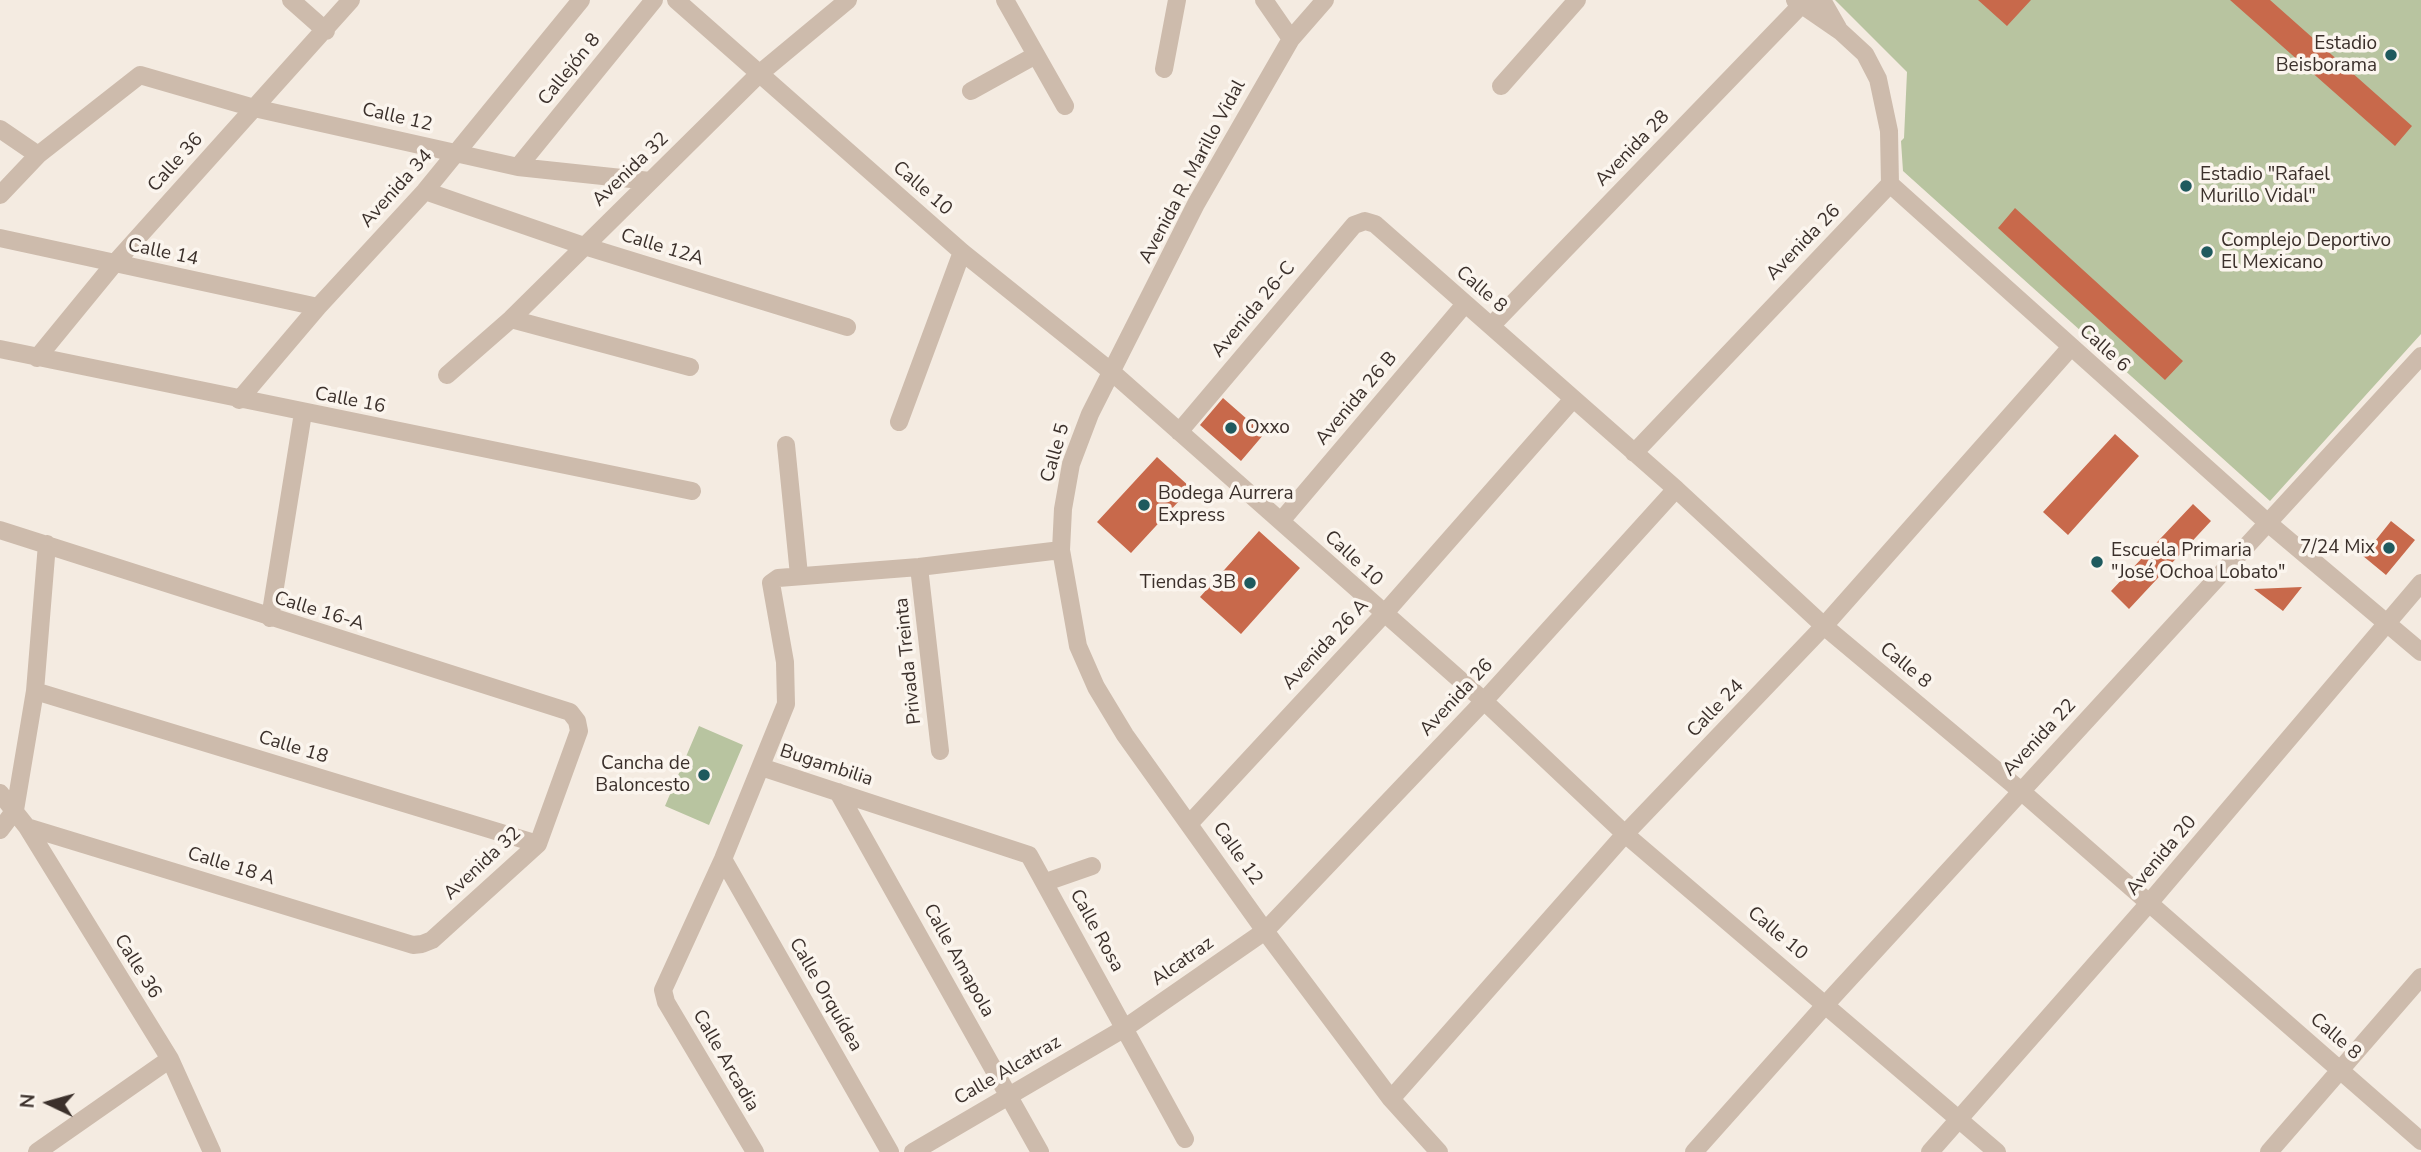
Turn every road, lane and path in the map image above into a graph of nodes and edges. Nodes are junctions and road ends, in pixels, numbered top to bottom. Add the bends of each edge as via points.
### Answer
1 (291, 0) edge
2 (351, 0) edge
3 (581, 0) edge
4 (654, 0) edge
5 (677, 0) edge
6 (848, 0) edge
7 (1005, 0) edge
8 (1177, 0) edge
9 (1264, 0) edge
10 (1325, 0) edge
11 (1577, 0) edge
12 (1822, 0) edge
13 (1800, 2) edge
14 (326, 31) junction
15 (1840, 31) junction
16 (1291, 39) junction
17 (1036, 55) junction
18 (1164, 69) dead end
19 (759, 74) junction
20 (1501, 86) dead end
21 (971, 91) dead end
22 (1065, 106) dead end
23 (254, 108) junction
24 (0, 129) edge
25 (456, 153) junction
26 (38, 155) junction
27 (518, 167) junction
28 (650, 181) junction
29 (1890, 184) junction
30 (425, 191) junction
31 (0, 195) edge
32 (1365, 221) joint
33 (0, 238) edge
34 (584, 246) junction
35 (962, 253) junction
36 (114, 264) junction
37 (1465, 304) junction
38 (318, 307) junction
39 (511, 318) junction
40 (1491, 326) junction
41 (848, 327) dead end
42 (2071, 347) junction
43 (0, 349) edge
44 (2421, 356) edge
45 (37, 358) junction
46 (690, 367) dead end
47 (1113, 373) junction
48 (447, 375) dead end
49 (1573, 399) junction
50 (239, 400) junction
51 (303, 413) junction
52 (899, 422) dead end
53 (1179, 432) junction
54 (786, 445) dead end
55 (1634, 453) junction
56 (1676, 489) junction
57 (692, 491) dead end
58 (1281, 521) junction
59 (2268, 523) junction
60 (0, 530) edge
61 (47, 544) junction
62 (1061, 550) junction
63 (919, 567) junction
64 (799, 575) junction
65 (2421, 583) edge
66 (1383, 615) junction
67 (270, 618) junction
68 (2386, 622) junction
69 (1824, 625) junction
70 (2421, 652) edge
71 (35, 691) junction
72 (1484, 701) junction
73 (577, 721) joint
74 (940, 751) dead end
75 (761, 767) junction
76 (2021, 791) junction
77 (838, 792) junction
78 (0, 793) edge
79 (15, 810) junction
80 (1190, 823) junction
81 (27, 827) junction
82 (0, 830) edge
83 (1625, 834) junction
84 (538, 844) junction
85 (1029, 855) joint
86 (723, 859) junction
87 (1092, 866) dead end
88 (1045, 882) junction
89 (2150, 902) junction
90 (1265, 930) junction
91 (422, 944) joint
92 (2421, 978) edge
93 (663, 990) joint
94 (1827, 1003) junction
95 (1125, 1028) junction
96 (170, 1059) junction
97 (2342, 1071) junction
98 (1009, 1094) junction
99 (1391, 1099) junction
100 (1960, 1119) junction
101 (1185, 1139) dead end
102 (2421, 1141) edge
103 (37, 1152) edge
104 (212, 1152) edge
105 (755, 1152) edge
106 (890, 1152) edge
107 (913, 1152) edge
108 (1040, 1152) edge
109 (1439, 1152) edge
110 (1694, 1152) edge
111 (1930, 1152) edge
112 (1997, 1152) edge
113 (2269, 1152) edge

1 - 14 street
2 - 14 street, Calle 36
3 - 25 street, Avenida 34
4 - 27 street, Callejón 8
5 - 19 street, Calle 10
6 - 19 street, Avenida 32
7 - 17 street
8 - 18 street
9 - 16 street
10 - 16 street, Avenida R. Marillo Vidal
11 - 20 street
12 - 15 street
13 - 15 street
13 - 40 street, Avenida 28
14 - 23 street, Calle 36
15 - 29 street via 1865,54 1878,79 1889,131
16 - 47 street, Avenida R. Marillo Vidal via 1196,204
17 - 21 street
17 - 22 street
19 - 28 street, Avenida 32
19 - 35 street, Calle 10
23 - 25 street, Calle 12
23 - 26 street, Calle 12 via 140,75
23 - 36 street, Calle 36
24 - 26 street
25 - 27 street, Calle 12
25 - 30 street, Avenida 34
26 - 31 street
27 - 28 street, Calle 12
28 - 34 street, Avenida 32
29 - 42 street, Calle 6
29 - 55 street, Avenida 26
30 - 34 street, Calle 12A
30 - 38 street, Avenida 34
32 - 37 street, Calle 8 via 1375,224
32 - 53 street, Avenida 26-C via 1353,225
33 - 36 street, Calle 14
34 - 39 street, Avenida 32
34 - 41 street, Calle 12A
35 - 47 street, Calle 10
35 - 52 street
36 - 38 street, Calle 14
36 - 45 street, Calle 36
37 - 40 street, Calle 8
37 - 58 street, Avenida 26 B
38 - 50 street, Avenida 34
39 - 46 street
39 - 48 street, Avenida 32
40 - 49 street, Calle 8
42 - 59 street, Calle 6
42 - 69 street, Calle 24
43 - 45 street, Calle 16
44 - 59 street, Avenida 22
45 - 50 street, Calle 16
47 - 53 street, Calle 10
47 - 62 street, Calle 5 via 1090,414 1071,464
49 - 55 street, Calle 8
49 - 66 street, Avenida 26 A
50 - 51 street, Calle 16
51 - 57 street, Calle 16
51 - 67 street
53 - 58 street, Calle 10
54 - 64 street
55 - 56 street, Calle 8
56 - 69 street, Calle 8
56 - 72 street, Avenida 26
58 - 66 street, Calle 10
59 - 68 street, Calle 6
59 - 76 street, Avenida 22
60 - 61 street, Calle 16-A
61 - 67 street, Calle 16-A
61 - 71 street
62 - 63 street
62 - 80 street, Calle 12 via 1079,646 1096,687
63 - 64 street
63 - 74 street, Privada Treinta
64 - 75 street via 771,583 785,662 786,704
65 - 68 street, Avenida 20
66 - 72 street, Calle 10
66 - 80 street, Avenida 26 A
67 - 73 street, Calle 16-A via 570,712
68 - 70 street, Calle 6
68 - 89 street, Avenida 20
69 - 76 street, Calle 8
69 - 83 street, Calle 24
71 - 79 street
71 - 84 street, Calle 18
72 - 83 street, Calle 10
72 - 90 street, Avenida 26
73 - 84 street, Avenida 32 via 579,731
75 - 77 street, Bugambilia
75 - 86 street, Bugambilia
76 - 89 street, Calle 8
76 - 94 street, Avenida 22
77 - 85 street, Bugambilia
77 - 98 street, Calle Amapola
78 - 79 street, Calle 36
79 - 81 street, Calle 36
79 - 82 street
80 - 90 street, Calle 12
81 - 91 street, Calle 18 A via 413,945
81 - 96 street, Calle 36
83 - 94 street, Calle 10
83 - 99 street, Calle 24
84 - 91 street, Avenida 32
85 - 88 street, Calle Rosa
86 - 93 street, Bugambilia
86 - 106 street, Calle Orquídea
87 - 88 street
88 - 95 street, Calle Rosa
89 - 97 street, Calle 8
89 - 100 street, Avenida 20
90 - 95 street, Alcatraz
90 - 99 street, Calle 12
92 - 97 street
93 - 105 street, Calle Arcadia
94 - 100 street, Calle 10
94 - 110 street, Avenida 22
95 - 98 street, Calle Alcatraz
95 - 101 street, Calle Rosa
96 - 103 street
96 - 104 street, Calle 36
97 - 102 street, Calle 8
97 - 113 street
98 - 107 street, Calle Alcatraz
98 - 108 street, Calle Amapola
99 - 109 street, Calle 12
100 - 111 street, Avenida 20
100 - 112 street, Calle 10

